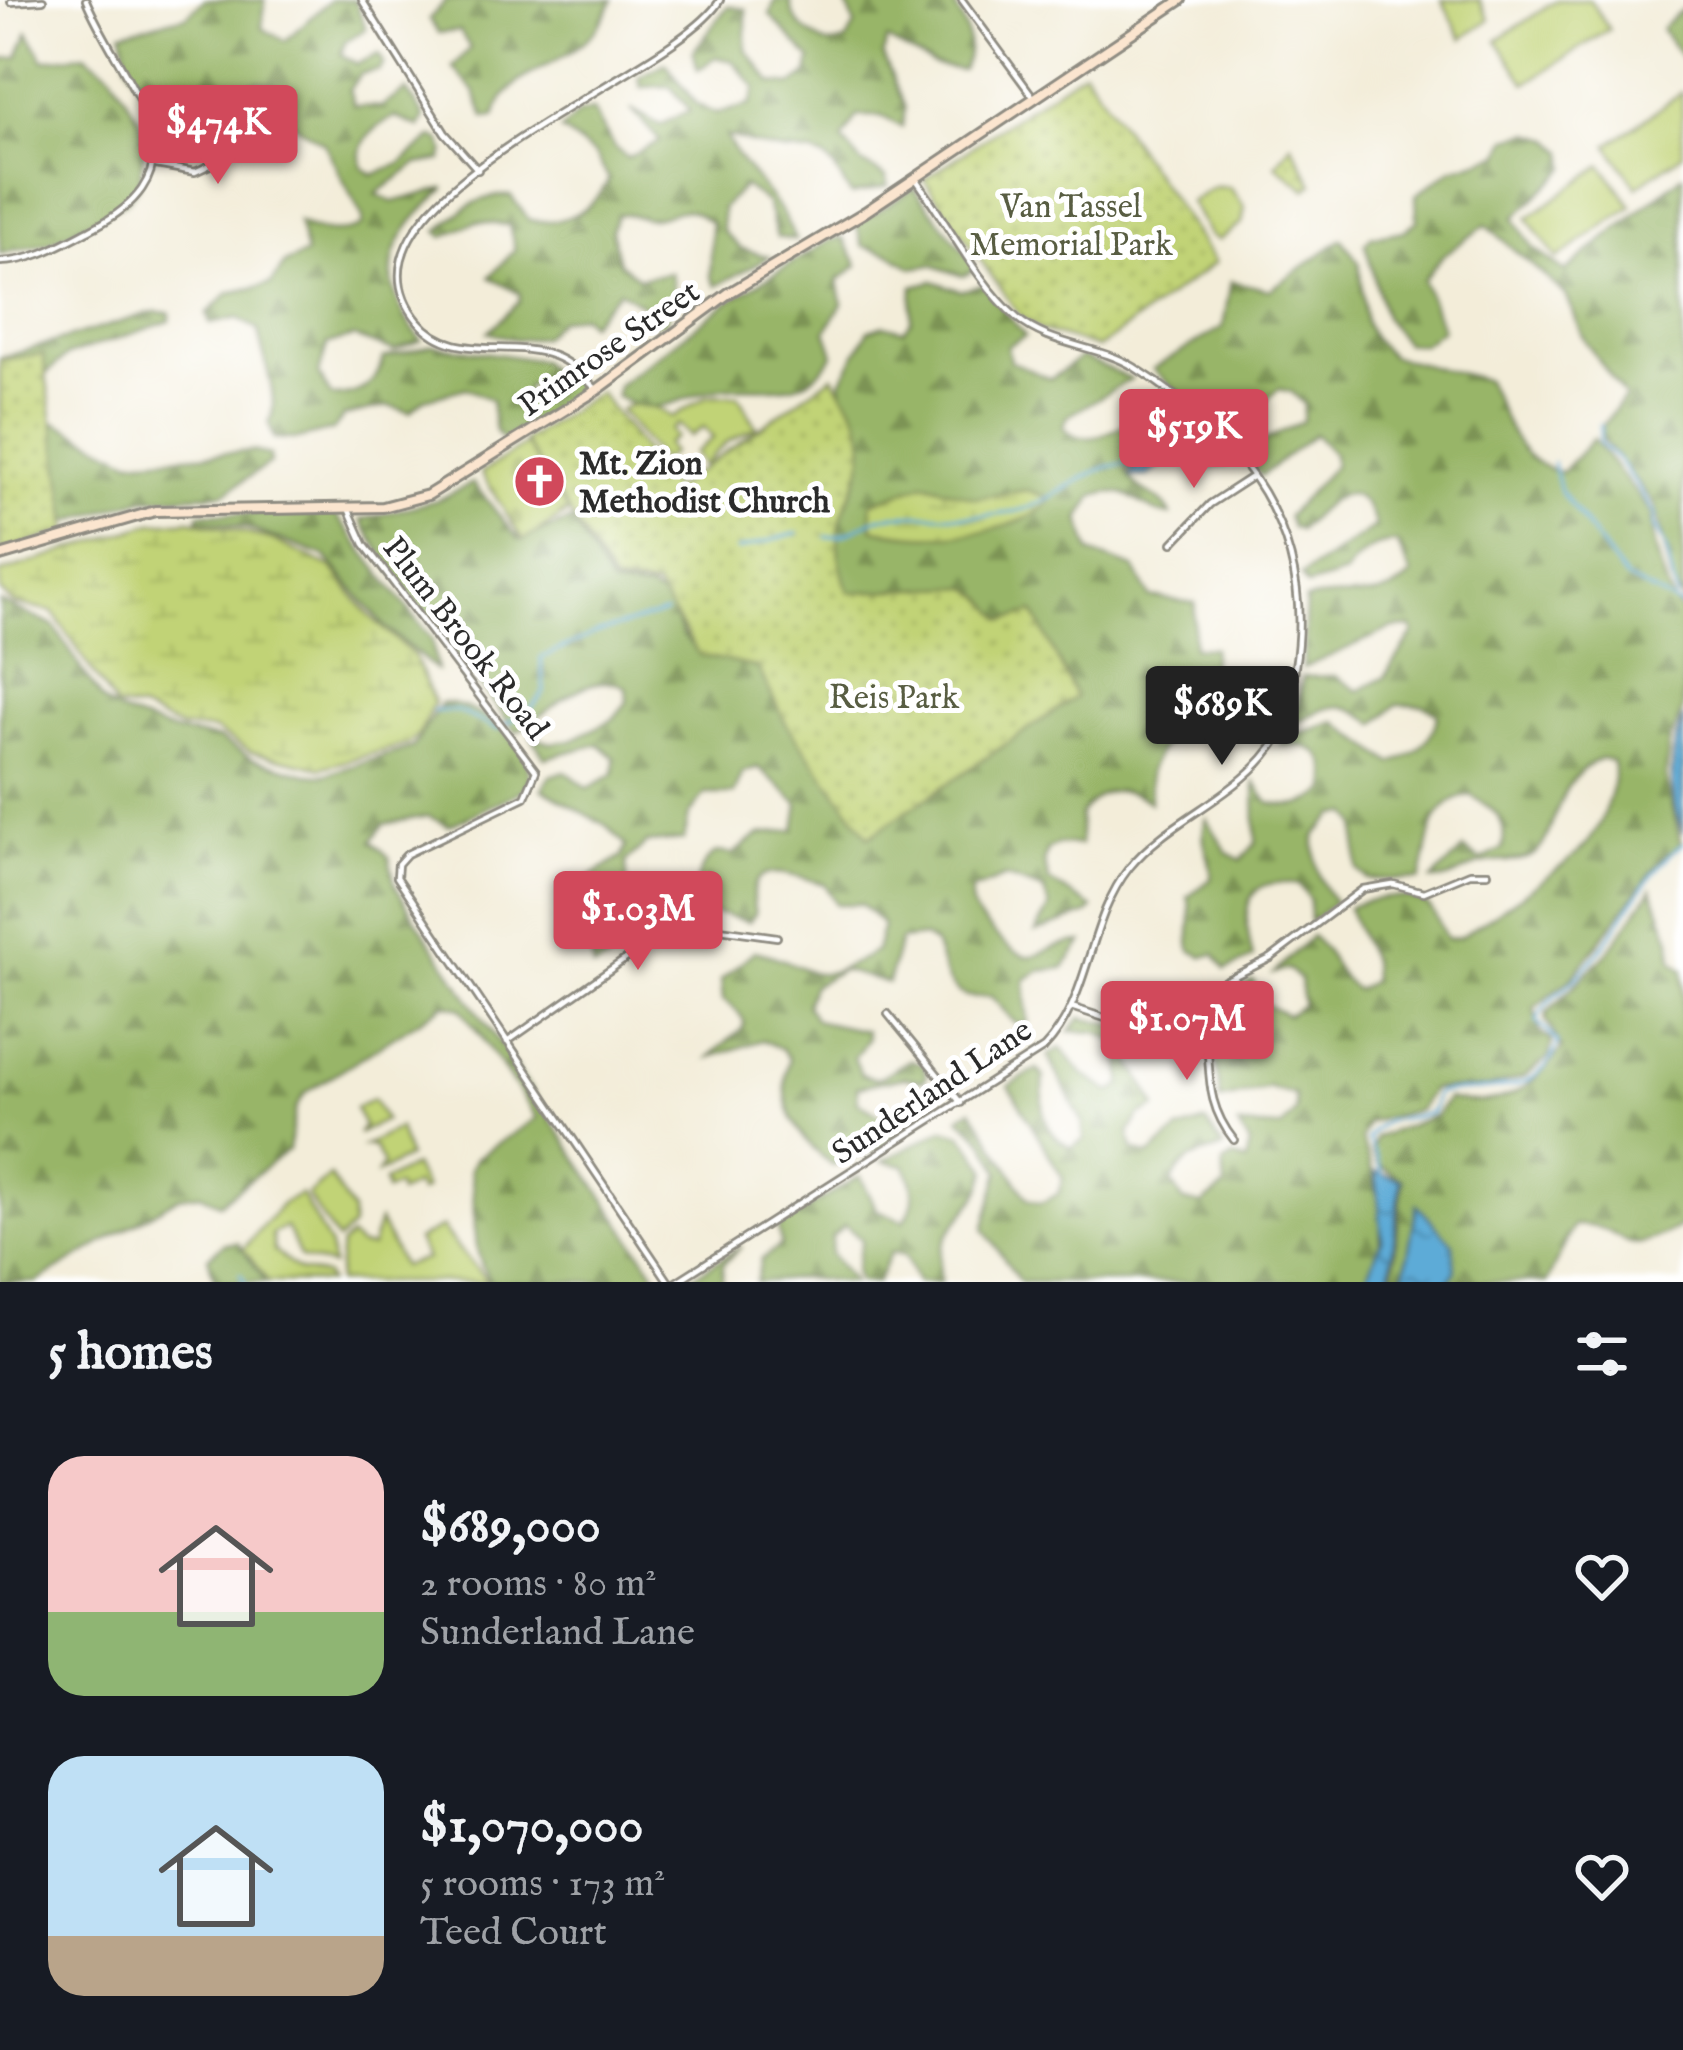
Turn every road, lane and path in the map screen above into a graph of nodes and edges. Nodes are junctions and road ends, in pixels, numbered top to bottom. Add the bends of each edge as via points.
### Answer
1 (43, 0) edge
2 (86, 0) edge
3 (362, 0) edge
4 (719, 0) edge
5 (962, 0) edge
6 (1181, 0) edge
7 (11, 2) edge
8 (1034, 98) junction
9 (268, 138) dead end
10 (156, 165) junction
11 (478, 170) junction
12 (915, 178) junction
13 (0, 262) edge
14 (597, 390) junction
15 (1253, 476) junction
16 (348, 508) junction
17 (1173, 543) dead end
18 (0, 556) edge
19 (1488, 873) dead end
20 (777, 938) dead end
21 (1196, 999) junction
22 (1071, 1007) junction
23 (888, 1014) dead end
24 (507, 1042) junction
25 (961, 1103) junction
26 (1234, 1140) dead end
27 (672, 1282) edge

1 - 7 street
2 - 10 street via 151,124
3 - 11 street
4 - 11 street via 688,37 532,126
5 - 8 street
6 - 8 main road, Primrose Street
8 - 12 main road, Primrose Street
9 - 10 street via 195,172
10 - 13 street via 123,212 41,255
11 - 14 street via 405,246 401,282 410,309 442,340 550,354
12 - 14 main road, Primrose Street via 729,293
12 - 15 street, Sunderland Lane via 1019,320 1134,367 1208,425
14 - 16 main road, Primrose Street via 418,500
15 - 17 street via 1210,504
15 - 22 street, Sunderland Lane via 1283,525 1299,587 1287,722 1258,764 1126,872
16 - 18 main road, Primrose Street via 155,511
16 - 24 street, Plum Brook Road via 358,535 534,764 525,797 407,854 397,870
19 - 21 street via 1424,892 1393,884 1363,889 1271,958
20 - 24 street via 677,923
21 - 22 street via 1130,1024
21 - 26 street via 1209,1029 1208,1096
22 - 25 street, Sunderland Lane via 1032,1058
23 - 25 street
24 - 27 street, Plum Brook Road
25 - 27 street, Sunderland Lane

